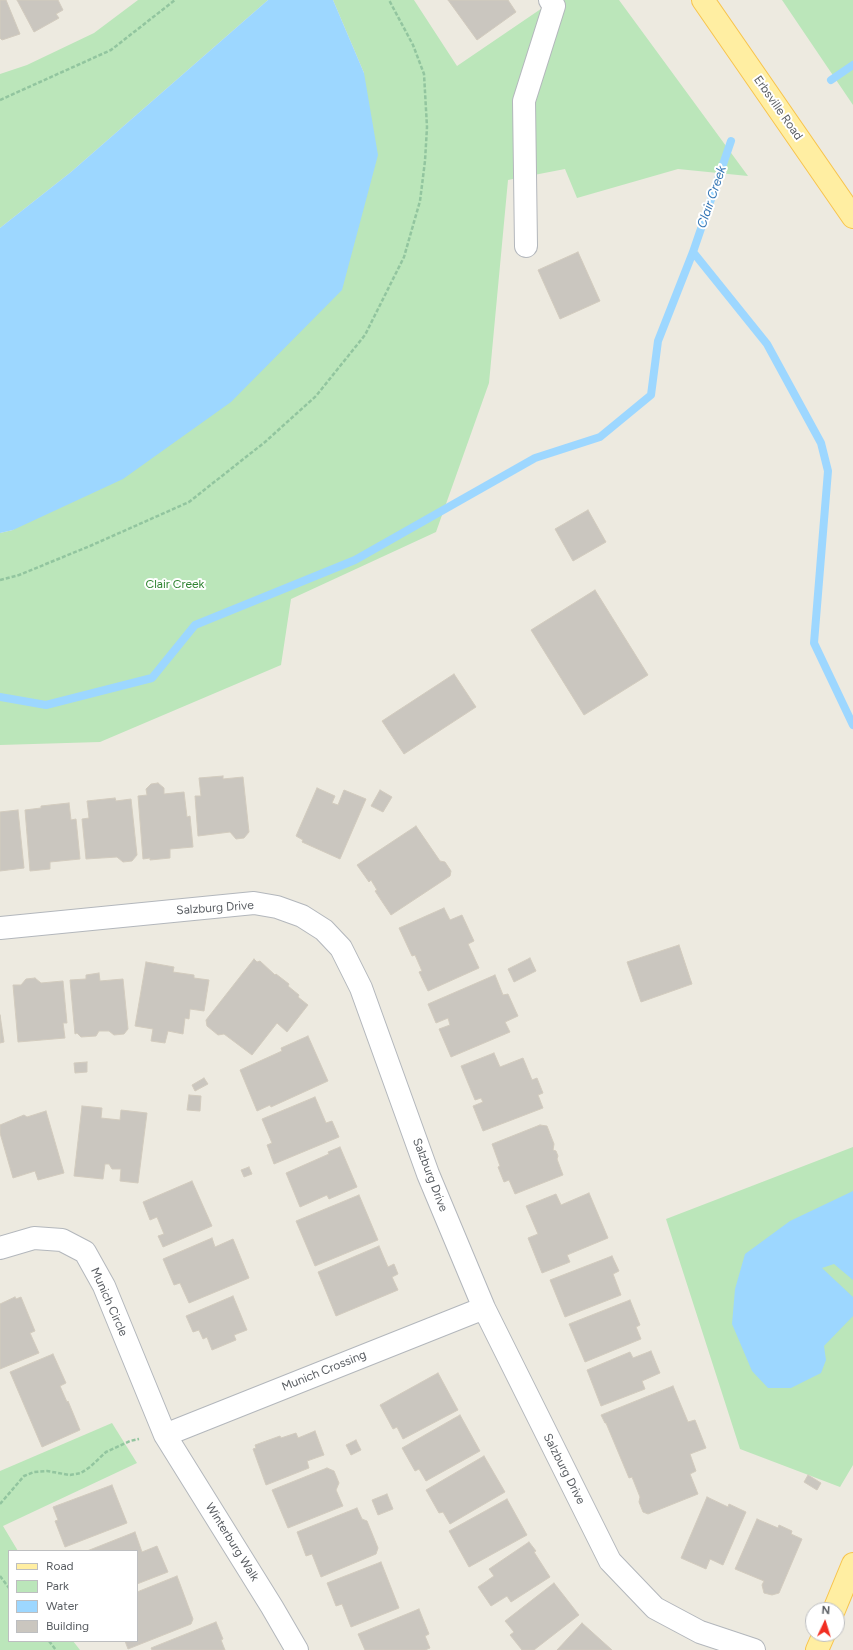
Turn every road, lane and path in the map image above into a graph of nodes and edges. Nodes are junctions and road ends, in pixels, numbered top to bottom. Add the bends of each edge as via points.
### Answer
1 (175, 0) edge
2 (389, 0) edge
3 (550, 0) edge
4 (703, 0) edge
5 (0, 100) edge
6 (853, 217) edge
7 (526, 246) dead end
8 (0, 580) edge
9 (0, 928) edge
10 (0, 1248) edge
11 (484, 1308) junction
12 (165, 1435) junction
13 (0, 1504) edge
14 (853, 1564) edge
15 (0, 1576) edge
16 (8, 1587) edge
17 (837, 1602) edge
18 (50, 1642) edge
19 (56, 1650) edge
20 (297, 1650) edge
21 (754, 1650) edge

1 - 5 path via 111,50
2 - 8 path via 413,45 424,74 426,161 420,201 404,257 365,335 316,396 265,442 189,502 90,546 19,575
3 - 7 street via 554,6 524,101
4 - 6 main road, Erbsville Road
9 - 11 street, Salzburg Drive via 254,904 277,907 302,916 324,930 341,948 361,988 428,1174
10 - 12 street, Munich Circle via 34,1238 62,1240 85,1252 104,1286
11 - 12 street, Munich Crossing
11 - 21 street, Salzburg Drive via 610,1562 655,1608 700,1632
12 - 13 path via 130,1441 106,1452 81,1473 70,1475 47,1471 24,1476
12 - 20 street, Winterburg Walk
14 - 17 main road
15 - 16 path
18 - 19 path

